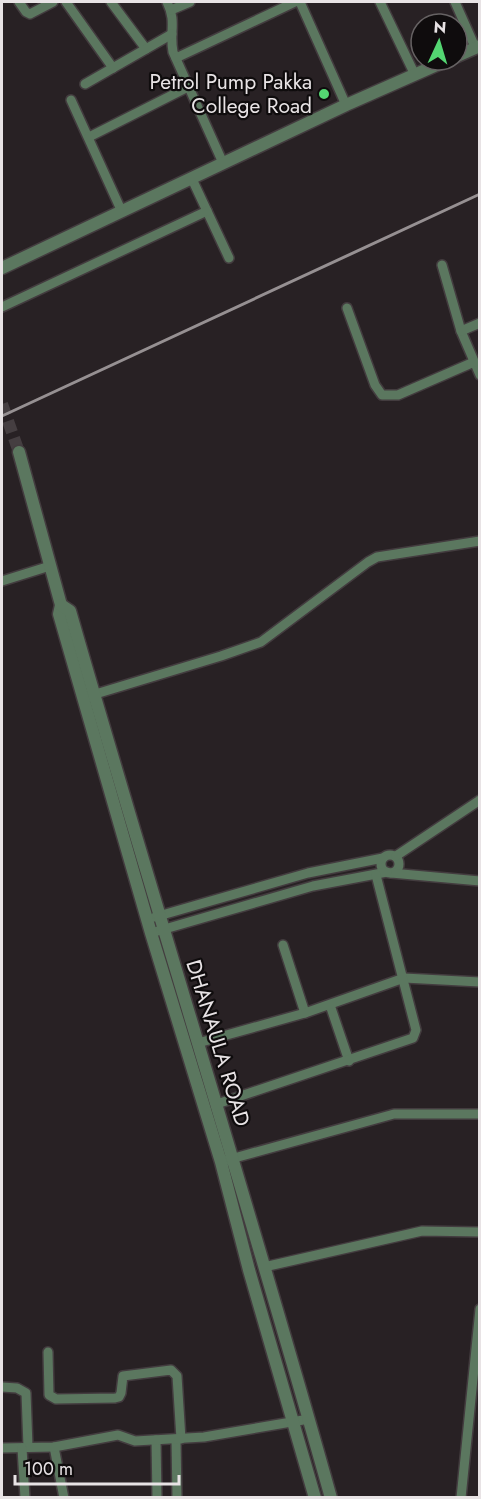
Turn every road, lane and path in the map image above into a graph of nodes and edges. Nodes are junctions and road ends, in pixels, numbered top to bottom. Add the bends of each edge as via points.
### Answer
1 (19, 2) edge
2 (52, 2) edge
3 (66, 2) edge
4 (111, 2) edge
5 (190, 2) edge
6 (298, 2) edge
7 (380, 2) edge
8 (455, 2) edge
9 (169, 6) edge
10 (172, 34) junction
11 (477, 47) edge
12 (147, 49) junction
13 (176, 58) junction
14 (113, 68) junction
15 (422, 72) edge
16 (415, 75) junction
17 (85, 84) dead end
18 (188, 87) junction
19 (71, 100) dead end
20 (346, 105) junction
21 (88, 137) junction
22 (223, 163) junction
23 (192, 179) junction
24 (207, 211) junction
25 (122, 212) junction
26 (229, 258) dead end
27 (442, 265) dead end
28 (2, 268) edge
29 (2, 307) edge
30 (346, 308) dead end
31 (480, 323) edge
32 (461, 331) junction
33 (474, 362) junction
34 (480, 375) edge
35 (19, 452) tunnel mouth
36 (480, 541) edge
37 (50, 566) junction
38 (2, 581) edge
39 (89, 696) junction
40 (480, 800) edge
41 (396, 856) junction
42 (383, 858) junction
43 (389, 873) junction
44 (376, 874) junction
45 (480, 881) edge
46 (153, 918) junction
47 (157, 931) junction
48 (283, 945) dead end
49 (404, 978) junction
50 (480, 982) edge
51 (330, 1005) junction
52 (305, 1013) junction
53 (198, 1043) junction
54 (349, 1061) junction
55 (217, 1104) junction
56 (480, 1114) edge
57 (227, 1161) junction
58 (480, 1232) edge
59 (264, 1267) junction
60 (480, 1309) edge
61 (48, 1352) dead end
62 (2, 1387) edge
63 (309, 1419) junction
64 (293, 1423) junction
65 (179, 1439) junction
66 (156, 1440) junction
67 (25, 1447) junction
68 (54, 1447) junction
69 (2, 1448) edge
70 (25, 1497) edge
71 (64, 1497) edge
72 (157, 1497) edge
73 (177, 1497) edge
74 (315, 1497) edge
75 (331, 1497) edge
76 (461, 1497) edge

1 - 2 street via 30,14
3 - 14 street
4 - 12 street
5 - 9 street
6 - 13 street
6 - 20 street
7 - 16 street
8 - 11 street
9 - 10 street
10 - 12 street
10 - 13 street
12 - 14 street
13 - 18 street
14 - 17 street
15 - 16 street
16 - 20 street
18 - 21 street
18 - 22 street
19 - 21 street
20 - 22 street
21 - 25 street
22 - 23 street
23 - 24 street
23 - 25 street
24 - 26 street
24 - 29 street
25 - 28 street
27 - 32 street
30 - 33 street via 382,395 398,395
31 - 32 street
32 - 33 street
33 - 34 street
35 - 37 street, DHANAULA ROAD
36 - 39 street via 377,557 261,642
37 - 38 street
37 - 39 street, DHANAULA ROAD via 61,604 70,611
39 - 46 street, DHANAULA ROAD
40 - 41 street
41 - 42 street via 389,854
41 - 43 street via 399,866
42 - 43 street via 382,868
42 - 46 street via 308,873
43 - 44 street
43 - 45 street
44 - 47 street via 313,886
44 - 49 street
46 - 47 street, DHANAULA ROAD
47 - 53 street, DHANAULA ROAD
47 - 57 street, DHANAULA ROAD
48 - 52 street
49 - 50 street
49 - 51 street
49 - 54 street via 416,1033 413,1038
51 - 52 street
51 - 54 street
52 - 53 street
53 - 55 street, DHANAULA ROAD
54 - 55 street
55 - 57 street, DHANAULA ROAD
56 - 57 street via 394,1114
57 - 59 street, DHANAULA ROAD
57 - 64 street, DHANAULA ROAD via 249,1270
58 - 59 street via 422,1232
59 - 63 street, DHANAULA ROAD
60 - 76 street
61 - 65 street via 49,1395 56,1399 115,1398 121,1393 123,1376 171,1370 177,1376
62 - 67 street via 26,1393
63 - 64 street
63 - 75 street, DHANAULA ROAD
64 - 65 street
64 - 74 street, DHANAULA ROAD
65 - 66 street
65 - 73 street
66 - 68 street via 135,1441 118,1435
66 - 72 street
67 - 68 street
67 - 69 street
67 - 70 street
68 - 71 street

